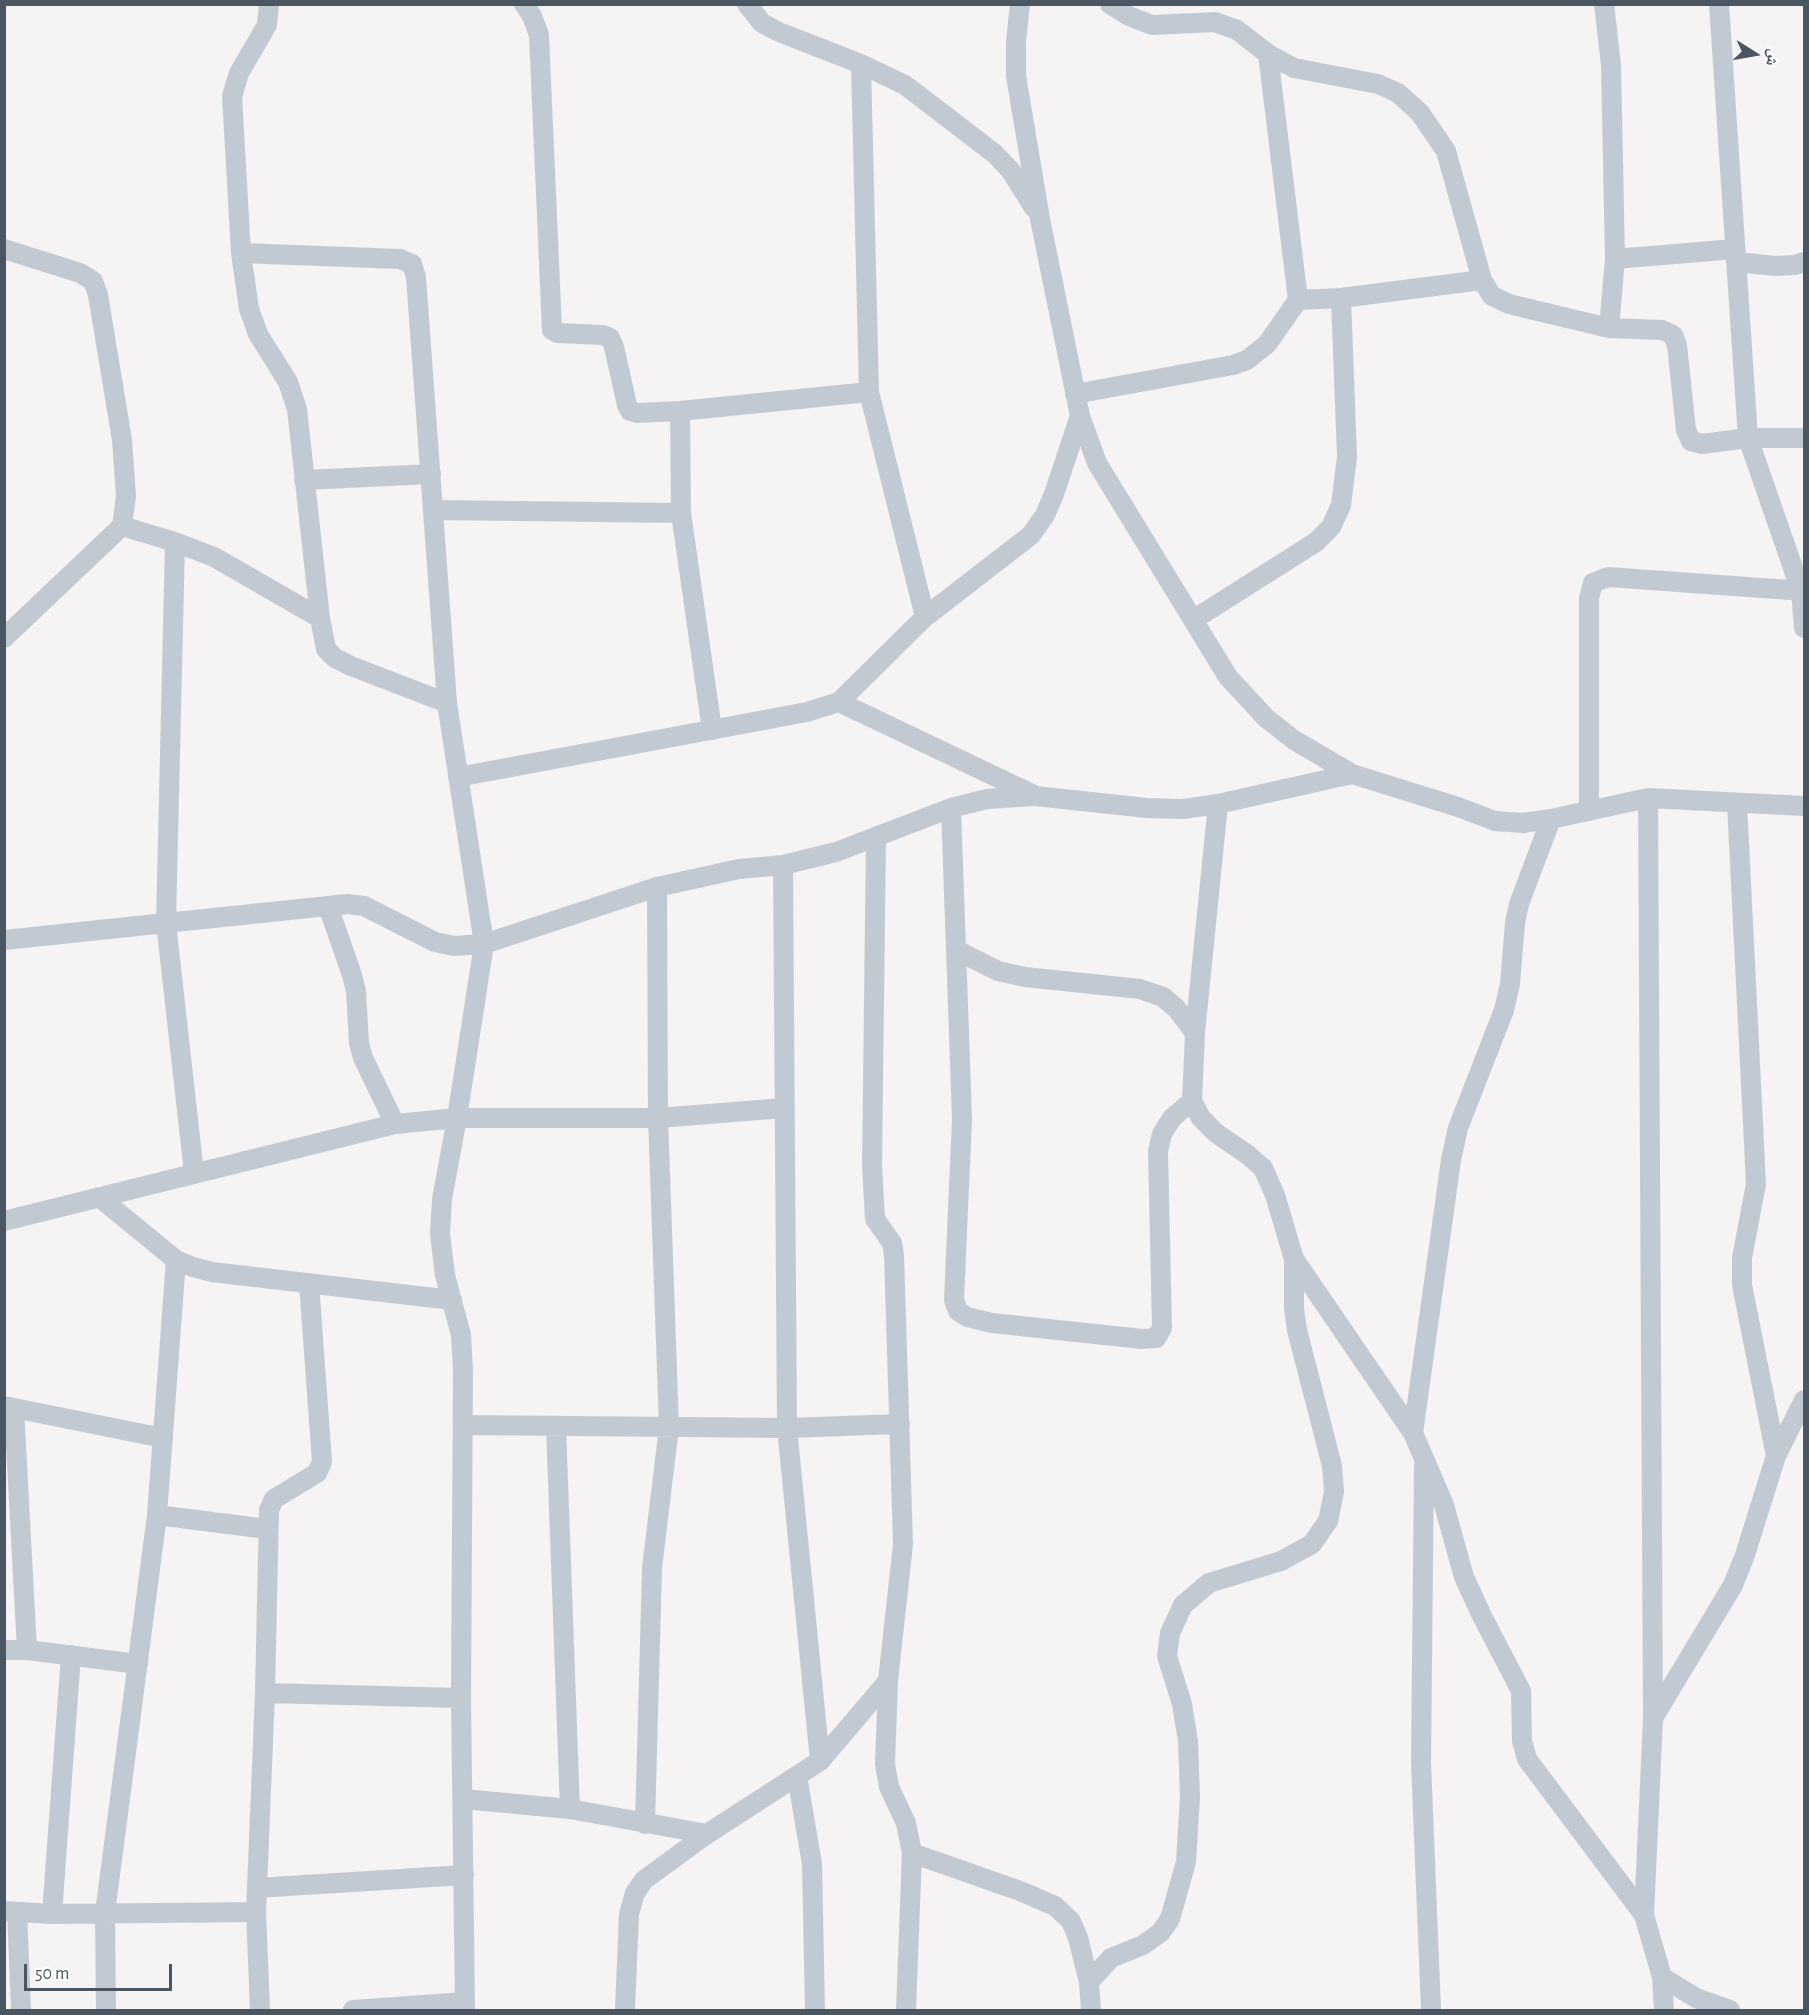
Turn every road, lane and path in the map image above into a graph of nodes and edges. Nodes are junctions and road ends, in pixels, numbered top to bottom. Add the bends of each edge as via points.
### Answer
1 (269, 4) edge
2 (524, 4) edge
3 (747, 4) edge
4 (1020, 4) edge
5 (1110, 4) edge
6 (1604, 4) edge
7 (1719, 4) edge
8 (1268, 54) junction
9 (861, 64) junction
10 (1040, 219) junction
11 (4, 249) edge
12 (242, 253) junction
13 (1736, 256) junction
14 (1615, 260) junction
15 (1804, 262) edge
16 (1482, 280) junction
17 (1341, 298) junction
18 (1298, 300) junction
19 (1609, 328) junction
20 (869, 392) junction
21 (1075, 394) junction
22 (680, 411) junction
23 (1080, 417) junction
24 (1748, 438) junction
25 (1804, 438) edge
26 (431, 474) junction
27 (304, 480) junction
28 (433, 510) junction
29 (681, 513) junction
30 (122, 526) junction
31 (175, 542) junction
32 (1803, 591) edge
33 (925, 617) junction
34 (320, 618) junction
35 (1193, 620) junction
36 (1804, 628) edge
37 (4, 638) edge
38 (839, 702) junction
39 (447, 704) junction
40 (712, 730) junction
41 (1352, 774) junction
42 (458, 777) junction
43 (1035, 796) junction
44 (1648, 798) junction
45 (1737, 802) junction
46 (1218, 804) junction
47 (1804, 806) edge
48 (951, 808) junction
49 (1589, 810) junction
50 (1551, 819) junction
51 (876, 837) junction
52 (783, 865) junction
53 (657, 887) junction
54 (328, 906) junction
55 (166, 923) junction
56 (4, 940) edge
57 (484, 944) junction
58 (956, 950) junction
59 (1195, 1033) junction
60 (1192, 1101) junction
61 (784, 1108) junction
62 (457, 1118) junction
63 (658, 1118) junction
64 (395, 1124) junction
65 (194, 1173) junction
66 (99, 1197) junction
67 (4, 1221) edge
68 (1294, 1259) junction
69 (176, 1260) junction
70 (309, 1283) junction
71 (452, 1300) junction
72 (1804, 1400) edge
73 (9, 1407) edge
74 (900, 1424) junction
75 (463, 1425) junction
76 (556, 1426) junction
77 (669, 1427) junction
78 (787, 1428) junction
79 (1413, 1433) junction
80 (163, 1438) junction
81 (1776, 1456) junction
82 (1424, 1459) junction
83 (157, 1515) junction
84 (267, 1529) junction
85 (4, 1650) edge
86 (27, 1650) junction
87 (71, 1655) junction
88 (138, 1664) junction
89 (888, 1681) junction
90 (265, 1693) junction
91 (461, 1698) junction
92 (1653, 1718) junction
93 (820, 1761) junction
94 (797, 1776) junction
95 (463, 1799) junction
96 (570, 1809) junction
97 (645, 1824) junction
98 (706, 1834) junction
99 (912, 1853) junction
100 (464, 1875) junction
101 (257, 1888) junction
102 (11, 1911) edge
103 (256, 1912) junction
104 (105, 1913) junction
105 (52, 1914) junction
106 (1644, 1915) junction
107 (1662, 1977) junction
108 (1089, 1982) junction
109 (465, 2006) edge
110 (21, 2010) edge
111 (106, 2010) edge
112 (260, 2010) edge
113 (353, 2010) edge
114 (625, 2010) edge
115 (816, 2010) edge
116 (906, 2010) edge
117 (1091, 2010) edge
118 (1431, 2010) edge
119 (1664, 2010) edge
120 (1730, 2010) edge

1 - 12 street via 267,25 239,74 232,96
2 - 22 street via 539,35 552,330 610,338 630,411
3 - 9 street via 762,23 779,32
4 - 10 street via 1016,76
5 - 8 street via 1152,25 1215,22 1237,30
6 - 14 street via 1611,65
7 - 13 street
8 - 16 street via 1294,68 1378,84 1398,93 1420,113 1446,151
8 - 18 street
9 - 10 street via 905,85 995,154 1011,171
9 - 20 street
10 - 21 street
11 - 30 street via 80,273 93,281 122,440 126,496
12 - 26 street via 400,259 412,264
12 - 27 street via 249,309 258,333 288,382 297,409
13 - 14 street
13 - 15 street via 1776,266
13 - 24 street
14 - 19 street
16 - 17 street
16 - 19 street via 1492,296 1509,304
17 - 18 street
17 - 35 street via 1347,457 1341,505 1331,526 1316,542
18 - 21 street via 1267,344 1247,360
19 - 24 street via 1662,330 1672,335 1677,345 1686,430 1691,441 1702,444
20 - 22 street
20 - 33 street
21 - 23 street
22 - 29 street
23 - 33 street via 1054,494 1031,535
23 - 35 street via 1097,463
24 - 25 street
24 - 32 street
26 - 27 street
26 - 28 street
27 - 34 street
28 - 29 street
28 - 39 street
29 - 40 street
30 - 31 street
30 - 37 street
31 - 34 street via 214,557
31 - 55 street
32 - 36 street
32 - 49 street via 1608,577 1593,583 1589,598
33 - 38 street
34 - 39 street via 326,649 335,658
35 - 41 street via 1228,677 1266,718 1294,740
38 - 40 street
38 - 43 street
39 - 42 street
40 - 42 street
41 - 46 street
41 - 50 street via 1495,821
42 - 57 street
43 - 46 street via 1147,808 1183,809
43 - 48 street via 987,799
44 - 45 street
44 - 49 street
44 - 92 street
45 - 47 street
45 - 81 street via 1756,1184 1742,1258 1742,1285
46 - 59 street
48 - 51 street
48 - 58 street
49 - 50 street
50 - 79 street via 1519,904 1504,1010 1458,1128
51 - 52 street
51 - 74 street via 872,1166 875,1219 892,1243 894,1255
52 - 53 street via 739,868
52 - 61 street
53 - 57 street
53 - 63 street
54 - 55 street
54 - 57 street via 364,906 435,942 454,946
54 - 64 street via 356,991 363,1058
55 - 56 street
55 - 65 street
57 - 62 street
58 - 59 street via 998,971 1025,977 1140,989 1163,997
58 - 60 street via 962,1119 954,1300 958,1311 967,1317 992,1323 1156,1338 1162,1328 1158,1151 1172,1118
59 - 60 street
60 - 68 street via 1200,1118 1263,1168
61 - 63 street
61 - 78 street
62 - 63 street
62 - 64 street
62 - 71 street via 442,1199 440,1234
63 - 77 street
64 - 65 street
65 - 66 street
66 - 67 street
66 - 69 street
68 - 79 street
68 - 108 street via 1297,1330 1332,1466 1334,1492 1328,1521 1312,1544 1281,1561 1209,1583 1183,1605 1170,1633 1167,1656 1182,1704 1188,1742 1186,1862 1170,1919 1161,1932 1143,1945 1112,1958
69 - 70 street via 212,1272
69 - 80 street
70 - 71 street
70 - 84 street via 322,1462 317,1473 274,1499
71 - 75 street via 461,1335
72 - 81 street
73 - 80 street
73 - 86 street
74 - 78 street
74 - 89 street via 903,1544
75 - 76 street
75 - 91 street
76 - 77 street
76 - 96 street
77 - 78 street
77 - 97 street via 652,1568
78 - 93 street
79 - 82 street
80 - 83 street
81 - 92 street via 1733,1585
82 - 106 street via 1444,1505 1464,1577 1521,1691 1522,1741 1527,1759
82 - 118 street via 1421,1762
83 - 84 street
83 - 88 street
84 - 90 street
85 - 86 street
86 - 87 street
87 - 88 street
87 - 105 street
88 - 104 street
89 - 93 street
89 - 99 street via 886,1777 906,1823
90 - 91 street
90 - 101 street
91 - 95 street
92 - 106 street
93 - 94 street
94 - 98 street
94 - 115 street via 812,1864
95 - 96 street
95 - 100 street
96 - 97 street
97 - 98 street
98 - 114 street via 644,1880 635,1893 629,1914
99 - 108 street via 1055,1906 1071,1921
99 - 116 street
100 - 101 street
100 - 109 street
101 - 103 street
102 - 105 street
102 - 110 street
103 - 104 street
103 - 112 street
104 - 105 street
104 - 111 street
106 - 107 street
107 - 119 street
107 - 120 street via 1696,1998
108 - 117 street
109 - 113 street

